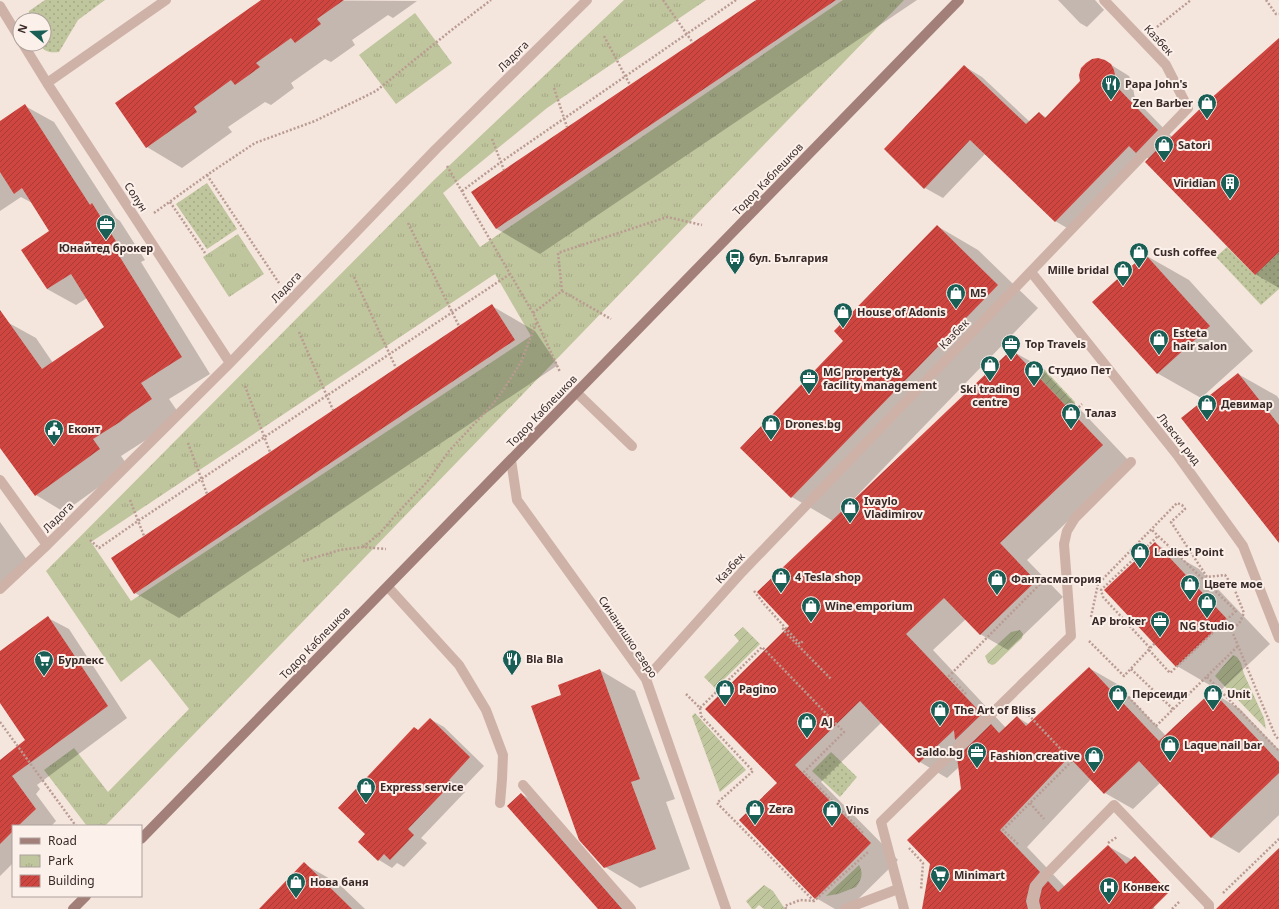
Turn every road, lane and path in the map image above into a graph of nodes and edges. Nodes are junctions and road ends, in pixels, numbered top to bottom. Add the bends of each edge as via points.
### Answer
1 (166, 0) edge
2 (491, 0) edge
3 (587, 0) edge
4 (663, 0) edge
5 (736, 0) edge
6 (959, 0) edge
7 (1104, 0) edge
8 (1191, 0) edge
9 (1266, 0) edge
10 (0, 6) edge
11 (1279, 14) edge
12 (1162, 23) dead end
13 (12, 25) edge
14 (687, 34) junction
15 (604, 36) dead end
16 (693, 43) dead end
17 (28, 52) edge
18 (625, 77) junction
19 (47, 83) junction
20 (630, 85) dead end
21 (554, 88) dead end
22 (564, 118) junction
23 (567, 127) dead end
24 (492, 140) dead end
25 (436, 149) junction
26 (501, 162) junction
27 (504, 170) dead end
28 (207, 175) junction
29 (462, 191) junction
30 (170, 202) junction
31 (408, 223) dead end
32 (139, 224) junction
33 (702, 225) dead end
34 (205, 253) dead end
35 (1031, 272) junction
36 (510, 274) junction
37 (354, 277) dead end
38 (562, 291) junction
39 (290, 300) junction
40 (452, 312) junction
41 (533, 313) junction
42 (611, 319) dead end
43 (537, 321) junction
44 (459, 326) dead end
45 (299, 332) dead end
46 (390, 353) junction
47 (230, 362) junction
48 (396, 368) dead end
49 (560, 372) dead end
50 (245, 386) dead end
51 (577, 392) junction
52 (327, 395) junction
53 (1082, 404) dead end
54 (333, 410) dead end
55 (1073, 413) dead end
56 (264, 437) junction
57 (188, 443) dead end
58 (632, 446) dead end
59 (270, 452) dead end
60 (511, 460) junction
61 (1131, 462) dead end
62 (202, 479) junction
63 (0, 480) edge
64 (207, 494) dead end
65 (130, 500) dead end
66 (138, 521) junction
67 (1152, 530) junction
68 (144, 536) dead end
69 (1158, 536) junction
70 (90, 540) dead end
71 (47, 545) junction
72 (363, 547) junction
73 (386, 550) dead end
74 (303, 561) dead end
75 (1048, 577) dead end
76 (1098, 584) dead end
77 (388, 587) junction
78 (0, 590) edge
79 (754, 591) dead end
80 (1096, 591) dead end
81 (1102, 592) junction
82 (784, 628) junction
83 (1086, 638) dead end
84 (1279, 638) edge
85 (803, 641) dead end
86 (1154, 644) dead end
87 (1238, 646) junction
88 (1149, 649) junction
89 (1131, 669) junction
90 (1207, 678) junction
91 (646, 679) junction
92 (831, 679) dead end
93 (1123, 691) dead end
94 (686, 694) dead end
95 (966, 694) dead end
96 (1010, 696) junction
97 (700, 708) junction
98 (1173, 709) junction
99 (0, 722) edge
100 (1279, 740) edge
101 (1279, 751) edge
102 (523, 785) dead end
103 (500, 802) dead end
104 (1030, 804) junction
105 (1044, 818) dead end
106 (75, 825) edge
107 (864, 834) dead end
108 (142, 839) edge
109 (1279, 839) edge
110 (1018, 844) dead end
111 (872, 848) dead end
112 (915, 855) dead end
113 (1228, 887) dead end
114 (898, 889) junction
115 (921, 891) dead end
116 (85, 897) edge
117 (814, 902) junction
118 (73, 909) edge
119 (630, 909) edge
120 (726, 909) edge
121 (786, 909) edge
122 (845, 909) edge
123 (904, 909) edge
124 (1035, 909) edge
125 (1209, 909) edge

1 - 19 street
2 - 28 path via 376,91 315,121 255,143
3 - 25 street, Ладога
4 - 14 path
5 - 14 path
6 - 51 main road, Тодор Каблешков
7 - 35 street, Казбек via 1166,65 1188,108
8 - 12 path
9 - 11 path via 1276,14
10 - 13 street
14 - 16 path
14 - 18 path
15 - 18 path
17 - 19 street, Солун
18 - 20 path
18 - 22 path
19 - 32 street, Солун
21 - 22 path
22 - 23 path
22 - 26 path
24 - 26 path
25 - 29 path
25 - 39 street, Ладога
26 - 27 path
26 - 29 path
28 - 30 path
28 - 39 path
29 - 36 path
30 - 32 path
30 - 34 path
31 - 40 path
32 - 47 street, Солун
33 - 38 path via 667,217 558,253
35 - 84 street, Лъвски рид via 1178,456 1243,546
35 - 91 street, Казбек via 742,572
36 - 40 path
36 - 41 path
37 - 46 path
38 - 41 path
38 - 42 path
39 - 47 street, Ладога
40 - 44 path
40 - 46 path
41 - 43 path
43 - 49 path
43 - 72 path via 521,362 494,404 449,451 427,482 379,534
45 - 52 path
46 - 48 path
46 - 52 path
47 - 71 street, Ладога
50 - 56 path
51 - 58 street
51 - 60 main road, Тодор Каблешков
52 - 54 path
52 - 56 path
53 - 55 path
56 - 59 path
56 - 62 path
57 - 62 path
60 - 77 main road, Тодор Каблешков
60 - 91 street, Синанишко езеро via 517,500
61 - 96 street via 1075,518 1067,530 1064,544 1071,636
62 - 64 path
62 - 66 path
63 - 71 street
65 - 66 path
66 - 68 path
66 - 70 path via 99,548
67 - 69 path
67 - 76 path
67 - 87 path via 1177,503 1184,506 1171,522 1207,577 1225,575 1234,588 1244,613 1232,631
69 - 81 path via 1101,590
69 - 88 path via 1236,611 1170,673
71 - 78 street, Ладога
72 - 73 path
72 - 74 path via 340,550
75 - 95 path via 949,676
77 - 103 street via 459,666 486,710 503,755
77 - 108 main road, Тодор Каблешков
79 - 82 path
80 - 81 path
81 - 88 path via 1103,597
82 - 85 path via 800,644
82 - 92 path
83 - 89 path via 1124,676
86 - 88 path
87 - 90 path
87 - 100 path
88 - 89 path
89 - 98 path
90 - 98 path
90 - 101 path
91 - 120 street, Синанишко езеро
93 - 98 path via 1156,726
94 - 97 path
96 - 104 path via 1071,760
96 - 114 street via 881,822
97 - 107 path via 762,647 844,732 804,772
97 - 117 path via 701,716 753,771 717,803
99 - 106 path
102 - 119 street
104 - 105 path
104 - 110 path via 1004,830
109 - 113 path
111 - 117 path
112 - 115 path via 923,863
114 - 122 street
114 - 123 street
116 - 118 main road
117 - 121 path via 800,900 785,906
124 - 125 street via 1032,902 1036,885 1114,805 1209,905

